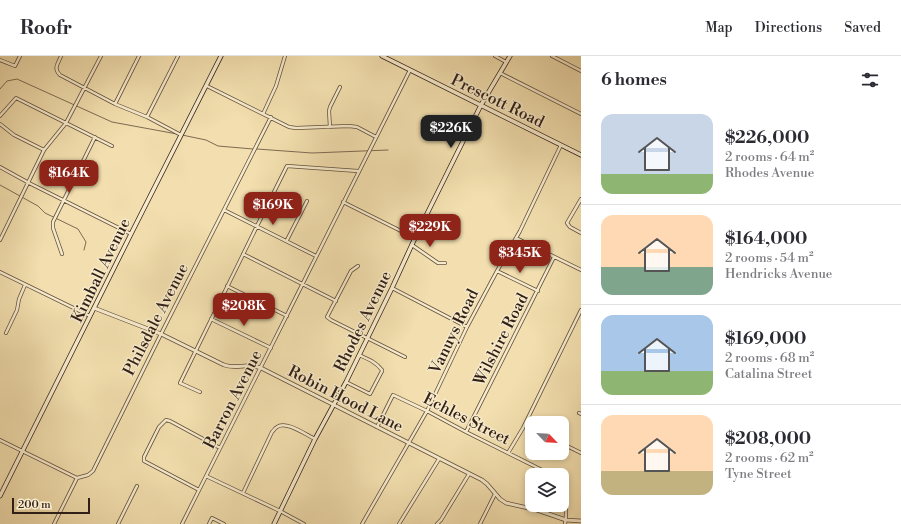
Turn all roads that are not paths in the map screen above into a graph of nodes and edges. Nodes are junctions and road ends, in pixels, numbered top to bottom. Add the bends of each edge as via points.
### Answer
1 (20, 56) edge
2 (62, 56) edge
3 (101, 56) edge
4 (139, 56) edge
5 (178, 56) edge
6 (221, 56) edge
7 (285, 56) edge
8 (382, 56) edge
9 (495, 56) edge
10 (510, 56) edge
11 (552, 56) edge
12 (0, 60) edge
13 (506, 62) junction
14 (410, 70) junction
15 (581, 71) edge
16 (500, 73) junction
17 (207, 86) junction
18 (340, 87) dead end
19 (84, 89) junction
20 (115, 104) junction
21 (481, 105) junction
22 (263, 114) junction
23 (581, 114) edge
24 (0, 116) edge
25 (147, 117) junction
26 (271, 117) junction
27 (66, 123) junction
28 (0, 124) edge
29 (330, 127) junction
30 (181, 134) junction
31 (95, 137) junction
32 (376, 137) junction
33 (561, 145) junction
34 (112, 146) dead end
35 (44, 150) junction
36 (581, 155) edge
37 (0, 167) edge
38 (358, 171) junction
39 (28, 183) junction
40 (581, 199) edge
41 (64, 200) junction
42 (307, 201) dead end
43 (343, 202) junction
44 (224, 210) junction
45 (257, 226) junction
46 (581, 233) edge
47 (131, 234) junction
48 (415, 238) junction
49 (516, 238) junction
50 (0, 240) edge
51 (287, 240) junction
52 (412, 245) junction
53 (62, 254) dead end
54 (243, 254) junction
55 (316, 256) junction
56 (554, 257) junction
57 (444, 263) dead end
58 (358, 266) dead end
59 (581, 270) edge
60 (496, 271) junction
61 (0, 272) edge
62 (303, 284) junction
63 (25, 285) junction
64 (227, 286) junction
65 (392, 288) junction
66 (538, 291) junction
67 (336, 301) junction
68 (94, 308) junction
69 (581, 310) edge
70 (90, 316) junction
71 (287, 316) junction
72 (211, 319) junction
73 (467, 327) junction
74 (6, 333) dead end
75 (161, 334) junction
76 (367, 338) junction
77 (271, 348) junction
78 (196, 351) junction
79 (358, 355) junction
80 (405, 358) dead end
81 (261, 368) junction
82 (346, 382) junction
83 (200, 392) dead end
84 (334, 405) junction
85 (427, 411) junction
86 (377, 427) junction
87 (466, 432) junction
88 (0, 440) edge
89 (315, 440) junction
90 (408, 443) junction
91 (569, 447) edge
92 (220, 448) junction
93 (22, 451) junction
94 (508, 453) junction
95 (581, 453) edge
96 (439, 459) junction
97 (538, 468) edge
98 (469, 474) junction
99 (206, 476) junction
100 (78, 478) junction
101 (137, 486) dead end
102 (199, 490) junction
103 (243, 493) junction
104 (495, 494) junction
105 (0, 496) edge
106 (280, 511) junction
107 (566, 512) edge
108 (581, 521) edge
109 (566, 522) edge
110 (54, 524) edge
111 (118, 524) edge
112 (182, 524) edge
113 (209, 524) edge
114 (224, 524) edge
115 (274, 524) edge
116 (304, 524) edge
117 (362, 524) edge
118 (399, 524) edge
119 (438, 524) edge
120 (480, 524) edge

1 - 12 street via 15,66
2 - 19 street via 56,72
3 - 19 street
4 - 20 street
5 - 25 street
6 - 17 main road, Kimball Avenue
7 - 22 street via 276,86
8 - 14 main road, Prescott Road
9 - 13 street
10 - 13 main road
11 - 15 street
13 - 16 main road
14 - 21 main road, Prescott Road
14 - 32 street, Barron Avenue
16 - 21 main road
16 - 23 street
17 - 22 street
17 - 30 main road, Kimball Avenue
18 - 29 street via 329,111
19 - 20 street
19 - 27 street
20 - 25 street
21 - 33 main road, Prescott Road
21 - 48 main road, Rhodes Avenue
22 - 26 street
24 - 27 street via 16,98
25 - 30 street
26 - 29 street via 289,127
26 - 44 street, Philsdale Avenue
27 - 31 street
27 - 35 street
28 - 35 street via 14,135
29 - 32 street via 349,126
30 - 47 main road, Kimball Avenue
31 - 34 street
31 - 41 street
32 - 38 street, Barron Avenue
33 - 36 main road, Prescott Road
33 - 49 street, Vanuys Road
35 - 39 street
37 - 39 street
38 - 43 street, Barron Avenue
38 - 45 street via 287,166
39 - 41 street
39 - 50 street
40 - 46 street via 567,223 570,228
41 - 47 street
41 - 53 street via 52,228
42 - 51 street
43 - 48 street
43 - 55 street, Barron Avenue
44 - 45 street
44 - 75 street, Philsdale Avenue
45 - 51 street
45 - 54 street
47 - 68 main road, Kimball Avenue
48 - 52 main road, Rhodes Avenue
49 - 56 street
49 - 60 street, Vanuys Road
51 - 55 street
52 - 57 street via 438,263
52 - 65 main road, Rhodes Avenue
54 - 62 street
54 - 64 street
55 - 62 street, Barron Avenue
56 - 59 street
56 - 66 street, Wilshire Road
58 - 67 street via 351,271
60 - 66 street
60 - 73 street, Vanuys Road
61 - 63 street
62 - 67 street
62 - 71 street, Barron Avenue
63 - 70 street
63 - 74 street
64 - 71 street
64 - 72 street
65 - 73 street
65 - 76 main road, Rhodes Avenue
66 - 87 street, Wilshire Road
67 - 76 street via 328,317
68 - 70 main road, Kimball Avenue
68 - 75 street, Robin Hood Lane
69 - 94 street
70 - 93 main road, Kimball Avenue
71 - 77 street, Barron Avenue
72 - 77 street
72 - 78 street
73 - 85 street, Vanuys Road
75 - 78 street, Robin Hood Lane
75 - 100 street, Philsdale Avenue via 93,471
76 - 79 main road, Rhodes Avenue
76 - 80 street
77 - 81 street, Barron Avenue
78 - 81 street, Robin Hood Lane via 230,367 249,365
78 - 83 street via 180,383
79 - 82 main road, Rhodes Avenue
79 - 82 street via 374,362 382,370 370,394
81 - 84 street, Robin Hood Lane
81 - 92 street, Barron Avenue
82 - 84 main road, Rhodes Avenue
84 - 86 street, Robin Hood Lane
84 - 89 main road, Rhodes Avenue
85 - 86 street, Echles Street via 392,395
85 - 87 street, Echles Street
85 - 90 street, Vanuys Road
86 - 90 street, Robin Hood Lane
87 - 94 street, Echles Street
88 - 93 street
89 - 103 street via 291,427 277,427 272,432
89 - 106 main road, Rhodes Avenue
90 - 96 street, Robin Hood Lane
90 - 117 street, Vanuys Road
91 - 95 street
92 - 99 street, Barron Avenue
92 - 102 street via 166,420 144,457 144,462
93 - 100 street
93 - 105 main road, Kimball Avenue
94 - 97 street, Echles Street
96 - 98 street, Robin Hood Lane
96 - 118 street
98 - 104 street, Robin Hood Lane via 482,480
98 - 119 street
99 - 102 street, Barron Avenue
99 - 103 street
100 - 110 street
101 - 111 street
102 - 112 street, Barron Avenue
103 - 106 street
104 - 109 street, Robin Hood Lane via 506,503 537,510
104 - 120 street
106 - 115 main road, Rhodes Avenue
106 - 116 street
107 - 109 street
108 - 109 street, Robin Hood Lane
113 - 114 street via 212,518

